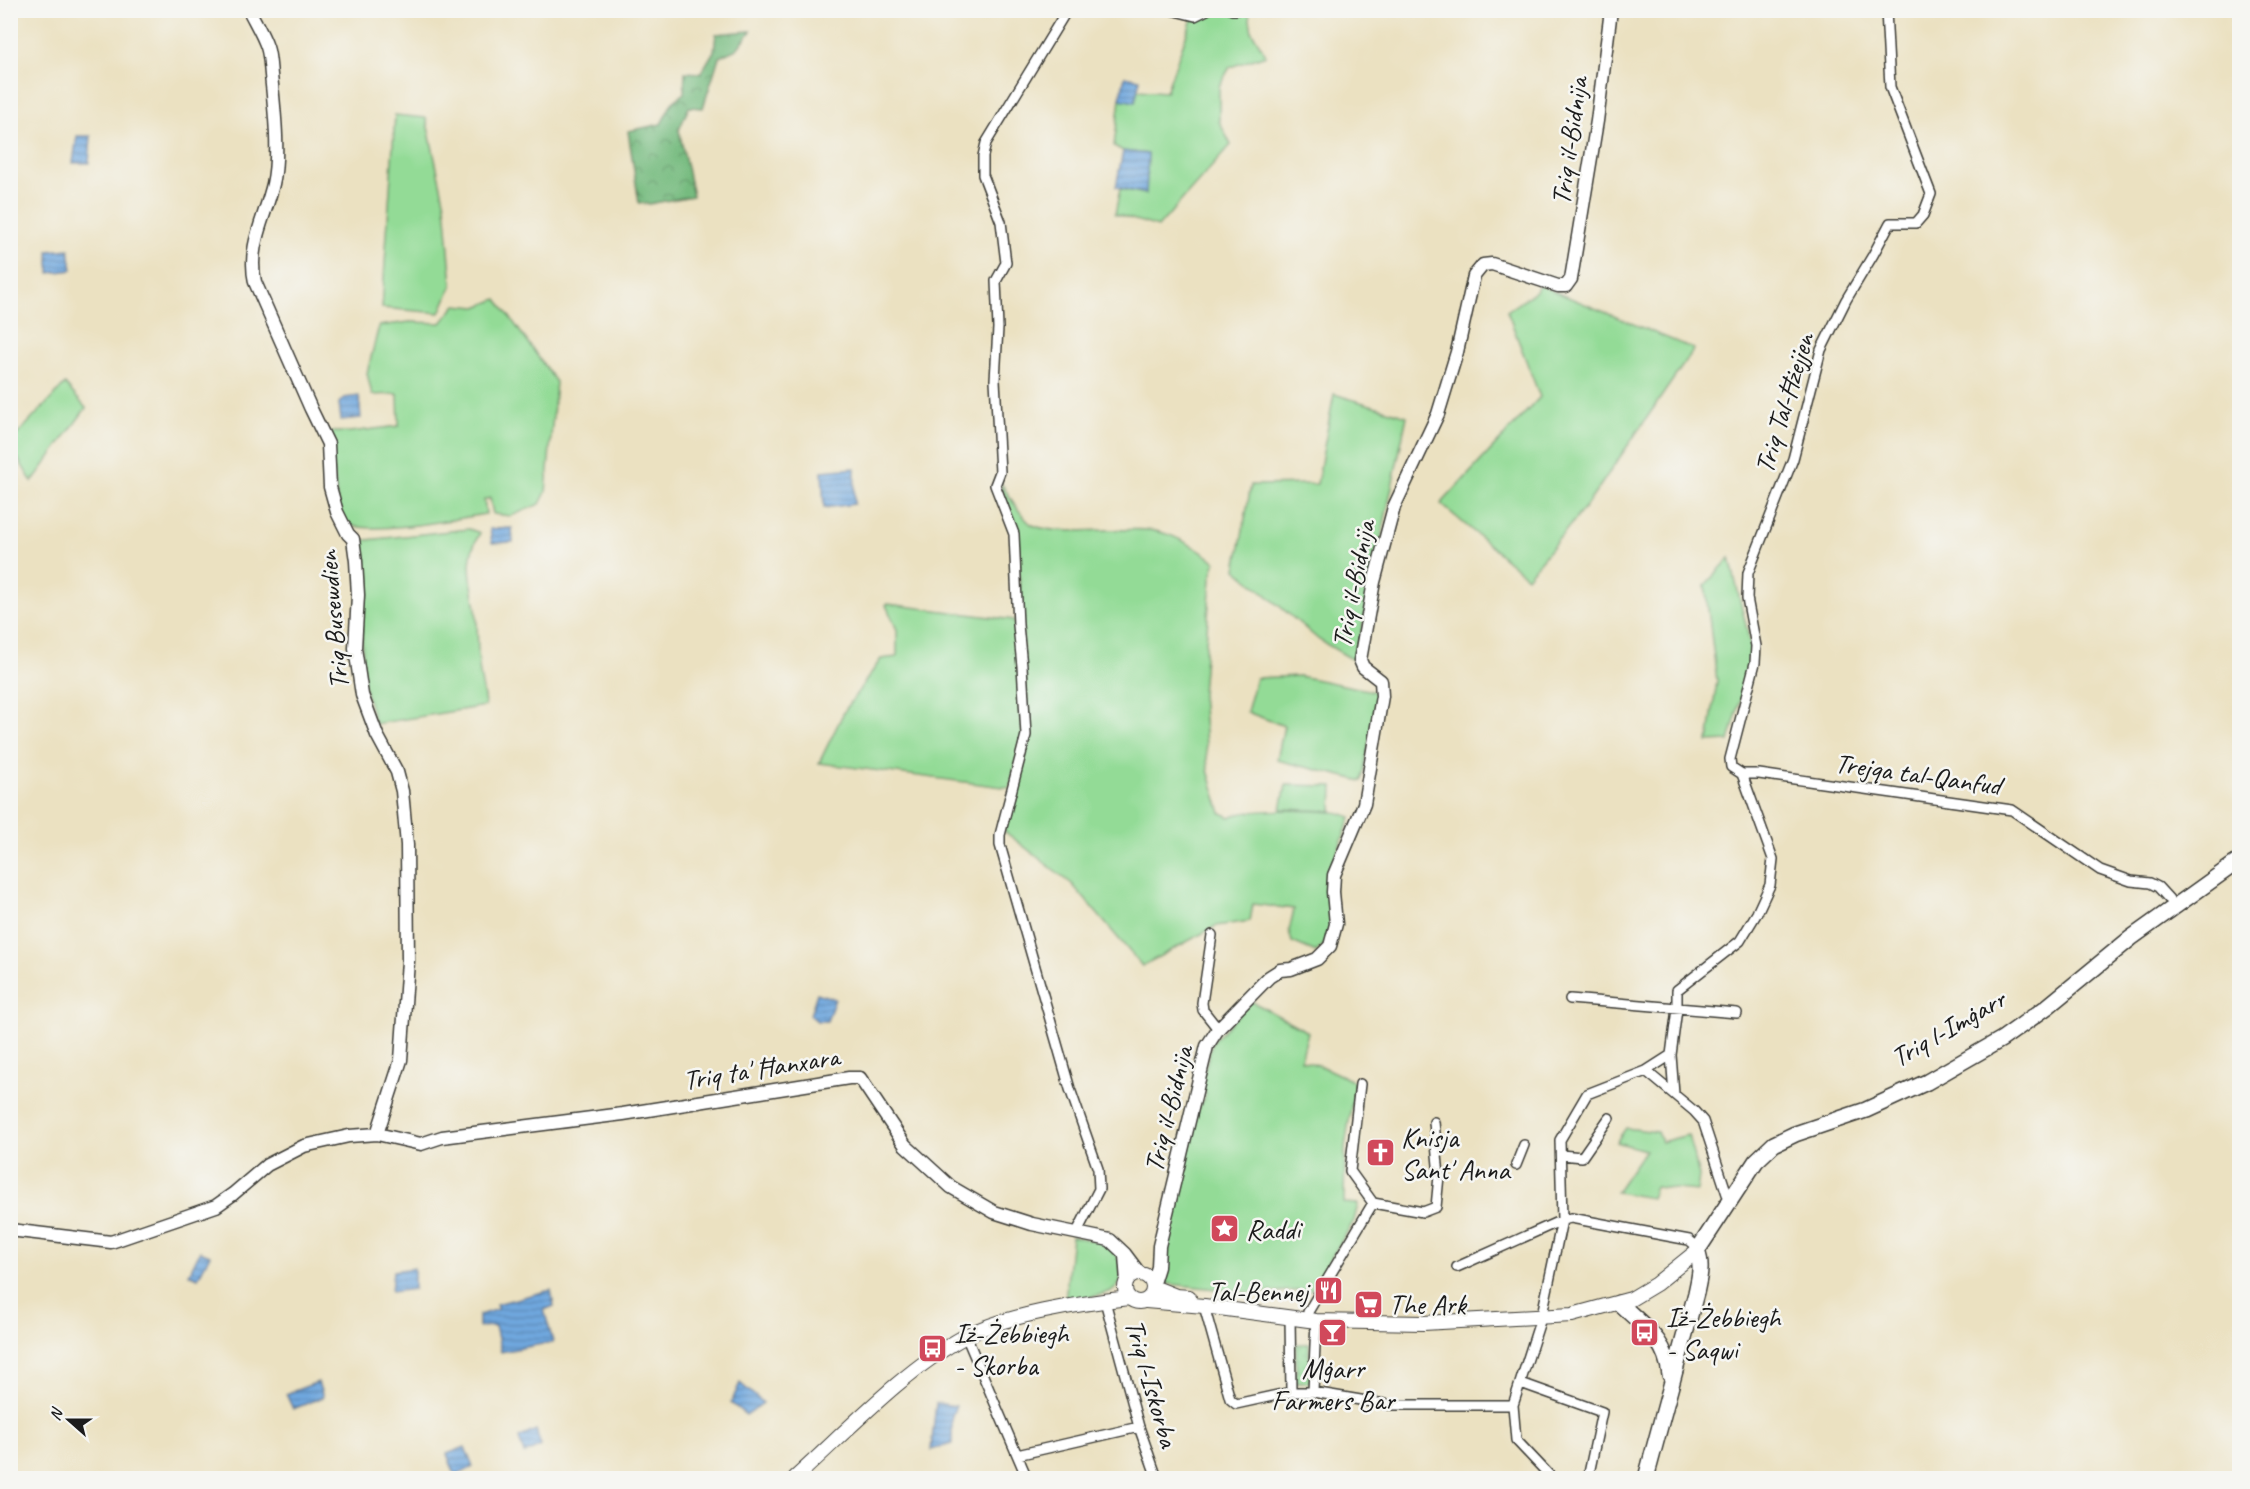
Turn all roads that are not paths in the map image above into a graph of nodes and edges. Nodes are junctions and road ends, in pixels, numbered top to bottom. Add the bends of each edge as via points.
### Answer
1 (249, 10) edge
2 (1067, 10) edge
3 (1171, 10) edge
4 (1207, 10) edge
5 (1611, 10) edge
6 (1886, 10) edge
7 (1742, 774) junction
8 (2240, 850) edge
9 (2240, 860) edge
10 (2169, 899) junction
11 (1212, 935) dead end
12 (1570, 999) dead end
13 (1677, 1009) junction
14 (1737, 1013) dead end
15 (1218, 1029) junction
16 (1671, 1055) junction
17 (1646, 1071) junction
18 (1360, 1084) dead end
19 (1674, 1094) junction
20 (1609, 1118) dead end
21 (1434, 1122) dead end
22 (377, 1134) junction
23 (1524, 1145) dead end
24 (1561, 1155) junction
25 (1516, 1166) dead end
26 (1727, 1194) junction
27 (1373, 1203) junction
28 (1562, 1220) junction
29 (10, 1230) edge
30 (1077, 1232) junction
31 (1696, 1248) junction
32 (1125, 1254) junction
33 (1456, 1267) dead end
34 (1148, 1280) junction
35 (1127, 1289) junction
36 (1105, 1301) junction
37 (1146, 1301) junction
38 (1619, 1303) junction
39 (1204, 1306) junction
40 (1542, 1314) junction
41 (1290, 1317) junction
42 (1310, 1318) junction
43 (966, 1336) junction
44 (1683, 1337) junction
45 (1660, 1342) junction
46 (1671, 1381) junction
47 (1521, 1383) junction
48 (1291, 1392) junction
49 (1313, 1392) junction
50 (1513, 1405) junction
51 (1139, 1427) junction
52 (1017, 1455) junction
53 (795, 1479) edge
54 (1027, 1479) edge
55 (1157, 1479) edge
56 (1552, 1479) edge
57 (1588, 1479) edge
58 (1646, 1479) edge

1 - 22 street, Triq Busewdien via 268,49 276,164 252,252 252,267 255,282 328,444 330,487 337,512 353,539 356,561 355,648 360,686 402,791 407,845 408,961 401,1060
2 - 30 street via 987,143 983,167 1001,222 1006,263 996,281 995,380 1000,472 995,485 1014,534 1026,735 1000,846 1070,1089 1098,1169 1099,1189
3 - 4 street via 1195,16
5 - 15 street, Triq il-Bidnija via 1569,284 1563,286 1492,264 1478,270 1470,286 1457,352 1438,414 1404,481 1389,522 1360,656 1362,667 1381,681 1381,705 1364,804 1335,875 1333,937 1317,959 1269,977
6 - 7 street, Triq Tal-Ħżejjen via 1890,87 1931,194 1916,223 1890,223 1825,341 1793,459 1748,573 1755,663 1730,759 1731,767
7 - 10 street, Trejqa tal-Qanfud via 2012,810 2100,870 2150,883
7 - 13 street via 1773,859 1770,885 1740,941 1677,990
8 - 10 main road, Triq l-Imġarr
9 - 31 main road, Triq l-Imġarr via 2131,938 2002,1039 1907,1092 1774,1144 1756,1161
10 - 26 main road, Triq l-Imġarr via 2079,973 1997,1033 1923,1076 1770,1138 1750,1157
11 - 15 street via 1202,1003
12 - 13 street
13 - 14 street
13 - 16 street
15 - 34 street, Triq il-Bidnija via 1204,1056
16 - 17 street
16 - 19 street
17 - 19 street
17 - 24 street via 1587,1094 1560,1140
18 - 27 street via 1350,1171
19 - 26 street via 1702,1121
20 - 24 street via 1582,1157
21 - 27 street via 1439,1176 1436,1208 1423,1212
22 - 29 street via 349,1136 296,1149 267,1165 216,1206 111,1242
22 - 30 street, Triq ta' Ħanxara via 421,1144 442,1137 860,1078 905,1144 951,1187 994,1212
23 - 25 street
24 - 28 street
26 - 31 main road, Triq l-Imġarr
27 - 42 street
28 - 31 street via 1571,1218 1689,1240
28 - 33 street
28 - 40 street
30 - 32 street, Triq ta' Ħanxara via 1110,1240
31 - 38 main road via 1656,1284
31 - 40 main road via 1639,1288
31 - 44 main road via 1701,1270
32 - 34 street, Triq ta' Ħanxara
32 - 35 street
34 - 35 main road via 1132,1276
34 - 37 main road via 1152,1296
34 - 42 main road via 1176,1296
35 - 36 main road
35 - 37 main road via 1137,1303
36 - 43 main road via 1014,1318
36 - 51 street, Triq l-Iskorba
37 - 39 main road
38 - 40 main road via 1572,1315
38 - 45 main road
39 - 41 main road
39 - 48 street via 1230,1399 1236,1404
40 - 42 main road via 1423,1323
40 - 47 street
41 - 42 main road
41 - 48 street
42 - 49 street
43 - 52 street
43 - 53 main road via 904,1380
44 - 45 main road via 1671,1345
44 - 46 main road
45 - 46 main road via 1668,1358
46 - 58 main road
47 - 50 street
47 - 57 street via 1602,1412
48 - 49 street
49 - 50 street via 1390,1406
50 - 56 street via 1516,1440
51 - 52 street
51 - 55 street, Triq l-Iskorba
52 - 54 street

